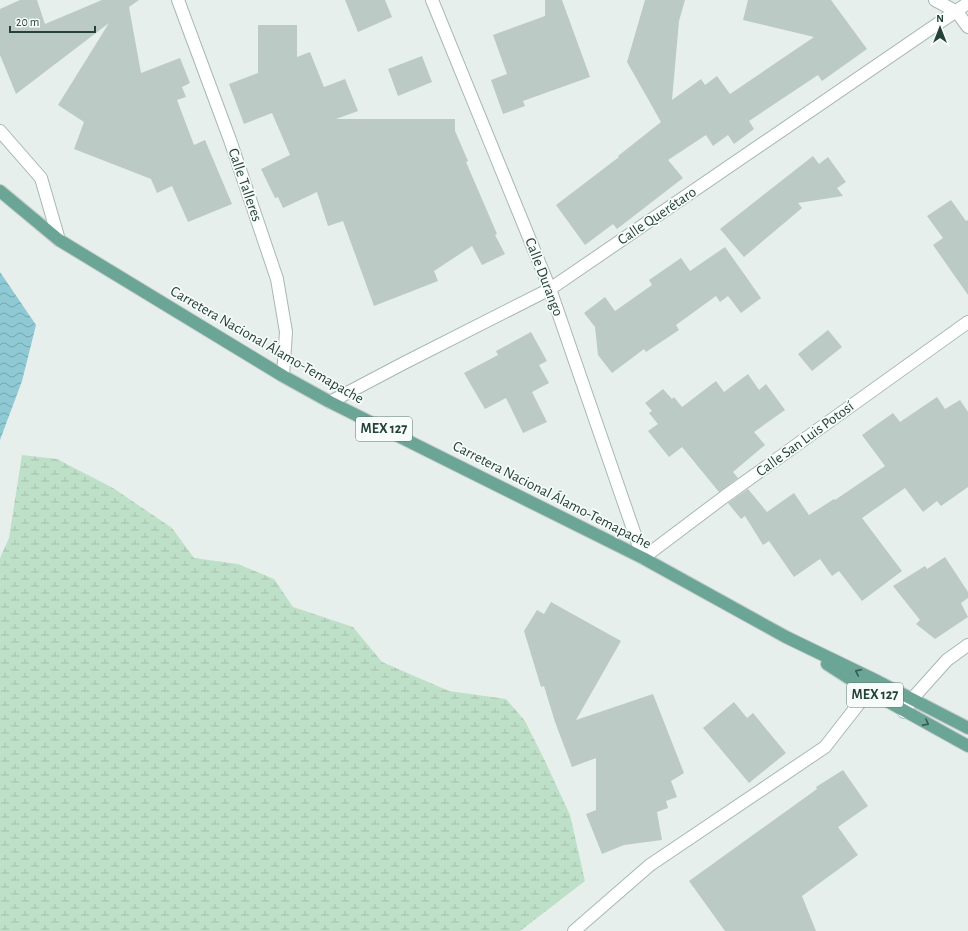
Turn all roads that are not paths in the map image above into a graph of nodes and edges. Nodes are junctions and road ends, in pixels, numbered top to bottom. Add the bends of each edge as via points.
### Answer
1 (178, 0) edge
2 (432, 0) edge
3 (935, 0) edge
4 (968, 3) edge
5 (957, 12) junction
6 (968, 27) edge
7 (0, 131) edge
8 (0, 192) edge
9 (59, 240) junction
10 (550, 289) junction
11 (968, 322) edge
12 (283, 376) junction
13 (330, 402) junction
14 (642, 558) junction
15 (786, 637) junction
16 (968, 645) edge
17 (877, 681) junction
18 (869, 692) junction
19 (912, 699) junction
20 (904, 712) junction
21 (968, 728) edge
22 (968, 746) edge
23 (574, 931) edge

1 - 12 street, Calle Talleres via 230,140 277,279 286,332
2 - 10 street, Calle Durango
3 - 5 street
4 - 5 street, Calle Querétaro
5 - 6 street
5 - 10 street, Calle Querétaro
7 - 9 street via 41,178
8 - 9 main road, Carretera Nacional Álamo-Temapache / MEX 127
9 - 12 main road, Carretera Nacional Álamo-Temapache / MEX 127
10 - 13 street, Calle Querétaro
10 - 14 street, Calle Durango
11 - 14 street, Calle San Luis Potosí
12 - 13 main road, Carretera Nacional Álamo-Temapache / MEX 127
13 - 14 main road, Carretera Nacional Álamo-Temapache / MEX 127
14 - 15 main road, Carretera Nacional Álamo-Temapache / MEX 127
17 -> 15 main road, Carretera Nacional Álamo-Temapache / MEX 127
15 - 18 main road, Carretera Nacional Álamo-Temapache / MEX 127
16 - 19 street via 947,660
17 - 18 street
17 - 19 main road, Carretera Nacional Álamo-Temapache / MEX 127
18 - 20 main road, Carretera Nacional Álamo-Temapache / MEX 127
18 - 23 street via 824,747 650,865
19 - 20 street
19 - 21 main road, Carretera Nacional Álamo-Temapache / MEX 127
20 -> 22 main road, Carretera Nacional Álamo-Temapache / MEX 127

